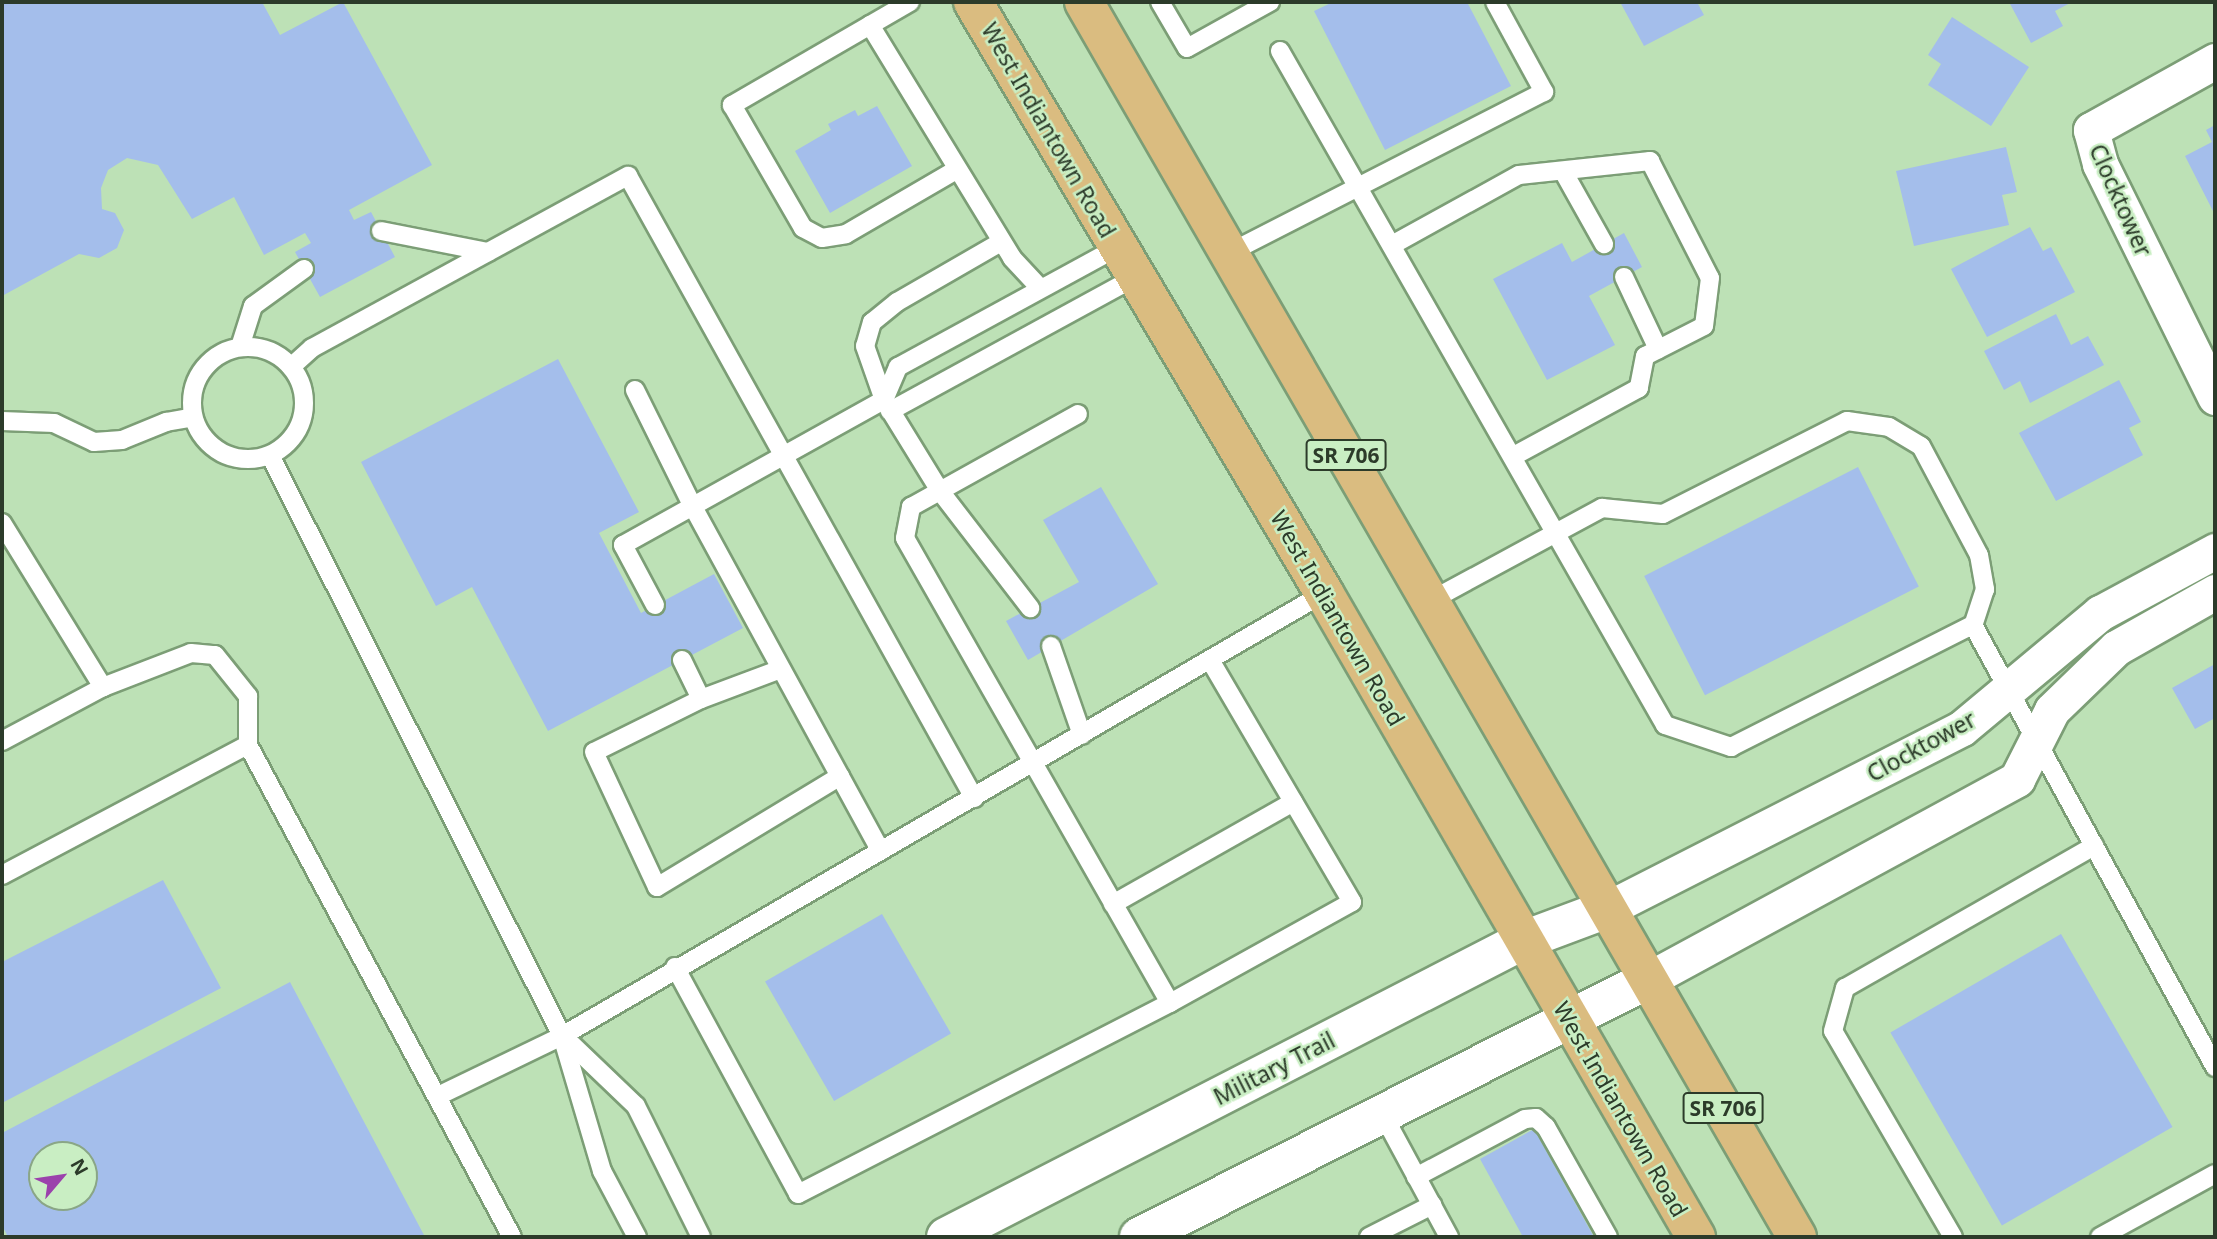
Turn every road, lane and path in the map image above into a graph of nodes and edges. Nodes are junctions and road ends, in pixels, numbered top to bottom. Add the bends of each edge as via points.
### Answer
1 (910, 2) edge
2 (973, 2) edge
3 (1084, 2) edge
4 (1160, 2) edge
5 (1270, 2) edge
6 (1495, 2) edge
7 (870, 24) junction
8 (1280, 51) dead end
9 (2215, 61) edge
10 (956, 170) junction
11 (1563, 171) junction
12 (1359, 187) junction
13 (381, 231) dead end
14 (1001, 242) junction
15 (1604, 244) dead end
16 (1392, 245) junction
17 (488, 252) junction
18 (1229, 253) junction
19 (1128, 262) junction
20 (304, 270) dead end
21 (1624, 277) dead end
22 (1039, 288) junction
23 (240, 346) junction
24 (1658, 349) junction
25 (291, 367) junction
26 (635, 390) dead end
27 (2215, 397) edge
28 (887, 406) junction
29 (1078, 414) dead end
30 (193, 417) junction
31 (2, 421) edge
32 (783, 454) junction
33 (270, 455) junction
34 (1514, 456) junction
35 (940, 491) junction
36 (692, 505) junction
37 (2, 523) edge
38 (1558, 531) junction
39 (2215, 551) edge
40 (2215, 592) edge
41 (1324, 593) junction
42 (1430, 601) junction
43 (655, 605) dead end
44 (1030, 608) dead end
45 (1973, 625) junction
46 (1051, 646) dead end
47 (682, 660) dead end
48 (1210, 660) junction
49 (781, 669) junction
50 (103, 687) junction
51 (2009, 691) junction
52 (701, 699) junction
53 (1082, 735) junction
54 (2, 741) edge
55 (2037, 741) junction
56 (248, 745) junction
57 (1033, 763) junction
58 (840, 776) junction
59 (974, 798) junction
60 (1293, 802) junction
61 (2094, 846) junction
62 (881, 851) junction
63 (2, 875) edge
64 (1113, 904) junction
65 (1607, 909) junction
66 (1524, 940) junction
67 (675, 967) junction
68 (1649, 979) junction
69 (1170, 1003) junction
70 (1569, 1019) junction
71 (562, 1036) junction
72 (2215, 1067) edge
73 (438, 1096) junction
74 (1382, 1114) junction
75 (2215, 1174) edge
76 (1416, 1177) junction
77 (1432, 1205) junction
78 (512, 1237) edge
79 (637, 1237) edge
80 (701, 1237) edge
81 (946, 1237) edge
82 (1142, 1237) edge
83 (1369, 1237) edge
84 (1449, 1237) edge
85 (1608, 1237) edge
86 (1696, 1237) edge
87 (1797, 1237) edge
88 (1953, 1237) edge
89 (2100, 1237) edge

1 - 7 lane
2 - 19 main road, West Indiantown Road
3 - 18 main road, SR 706
4 - 5 lane via 1187,48
6 - 12 lane via 1544,92
7 - 10 lane
7 - 10 lane via 732,104 803,228 822,238 846,234
8 - 12 lane
9 - 27 street, Clocktower via 2091,131 2100,164
10 - 14 lane
11 - 15 lane
11 - 16 lane via 1519,175
11 - 24 lane via 1650,161 1710,278 1704,326
12 - 16 lane
12 - 18 lane
13 - 17 lane
14 - 22 lane
14 - 28 lane via 897,302 872,323 865,346
16 - 34 lane
17 - 25 lane via 312,348
17 - 32 lane via 628,176
18 - 42 main road, SR 706
19 - 22 lane
19 - 28 lane
19 - 41 main road, West Indiantown Road
20 - 23 lane via 253,306
21 - 24 lane
22 - 28 lane via 898,367
23 - 25 lane via 268,351
23 - 30 lane via 206,364 196,379
24 - 34 lane via 1645,356 1639,388
25 - 33 lane via 302,391 302,419 294,436
26 - 36 lane
28 - 32 lane
28 - 35 lane
29 - 35 lane
30 - 31 lane via 166,422 122,440 94,442 54,424
30 - 33 lane via 212,448 229,457 247,460
32 - 36 lane
32 - 59 lane
33 - 71 lane
34 - 38 lane
35 - 44 lane
35 - 57 lane via 911,507 905,538
36 - 43 lane via 623,545
36 - 49 lane
37 - 50 lane
38 - 42 lane
38 - 45 lane via 1665,725 1731,747
38 - 45 lane via 1602,508 1664,514 1847,421 1889,427 1922,446 1979,555 1985,589
39 - 51 street, Clocktower via 2100,613
40 - 55 street via 2116,648 2052,710
41 - 48 lane
41 - 66 main road, West Indiantown Road
42 - 65 main road, SR 706
45 - 51 lane
46 - 53 lane
47 - 52 lane
48 - 53 lane
48 - 60 lane
49 - 52 lane
49 - 58 lane
50 - 54 lane
50 - 56 lane via 191,653 215,655 248,696
51 - 55 lane
51 - 65 street, Clocktower via 1962,728
52 - 58 lane via 594,752 657,887
53 - 57 lane
55 - 61 lane
55 - 68 street via 2017,779
56 - 63 lane
56 - 73 lane
57 - 59 lane
57 - 64 lane
58 - 62 lane
59 - 62 lane
60 - 64 lane
60 - 69 lane via 1352,902
61 - 72 lane
61 - 88 lane via 1845,988 1833,1031
62 - 67 lane
64 - 69 lane
65 - 66 main road, Military Trail
65 - 68 main road, SR 706
66 - 70 main road, West Indiantown Road
66 - 81 main road, Military Trail
67 - 69 lane via 798,1194
67 - 71 lane
68 - 70 main road
68 - 87 main road, SR 706
70 - 74 main road
70 - 86 main road, West Indiantown Road
71 - 73 lane
71 - 79 lane via 602,1171
71 - 80 lane via 636,1105
73 - 78 lane
74 - 76 lane
74 - 82 main road
75 - 89 lane
76 - 77 lane
76 - 85 lane via 1525,1119 1536,1118 1546,1127
77 - 83 lane
77 - 84 lane

